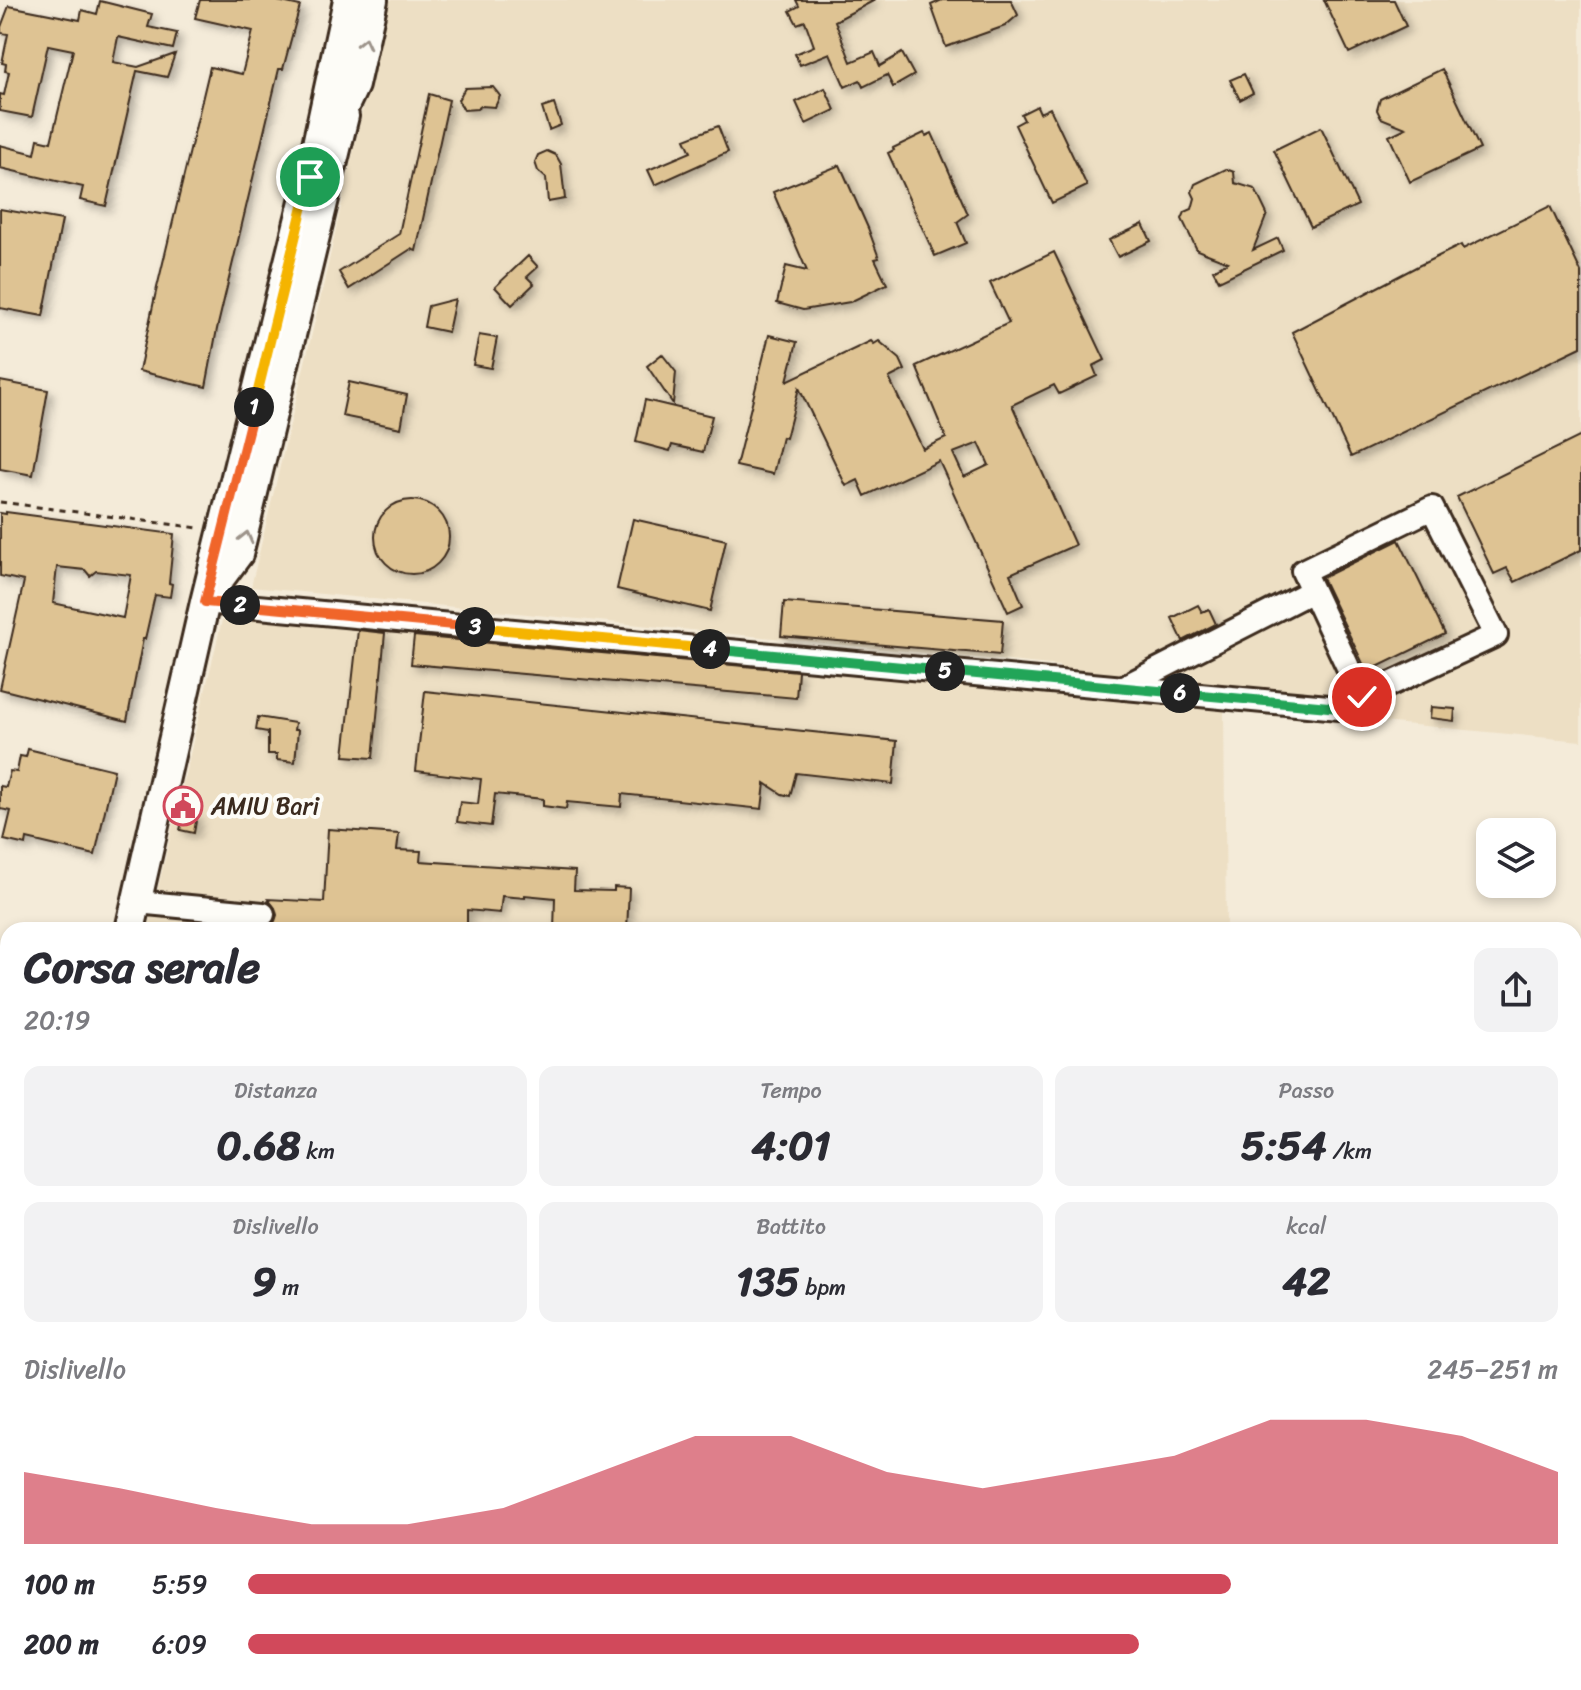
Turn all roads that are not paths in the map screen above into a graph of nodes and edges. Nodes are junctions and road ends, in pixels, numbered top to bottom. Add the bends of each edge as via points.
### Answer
1 (348, 0) edge
2 (373, 0) edge
3 (354, 85) junction
4 (310, 177) junction
5 (304, 295) junction
6 (1312, 591) junction
7 (205, 602) junction
8 (1122, 688) junction
9 (1362, 697) junction
10 (137, 902) junction
11 (263, 914) dead end
12 (132, 922) edge

1 - 4 main road
3 -> 2 main road
3 - 4 main road
3 - 5 street
4 - 5 street
4 - 7 main road
7 -> 5 street via 241,555
6 - 8 street
6 - 9 street
6 - 9 street via 1303,571 1432,508 1496,635
7 - 8 street
7 - 10 main road
8 - 9 street via 1339,708
10 - 11 street
10 - 12 main road

